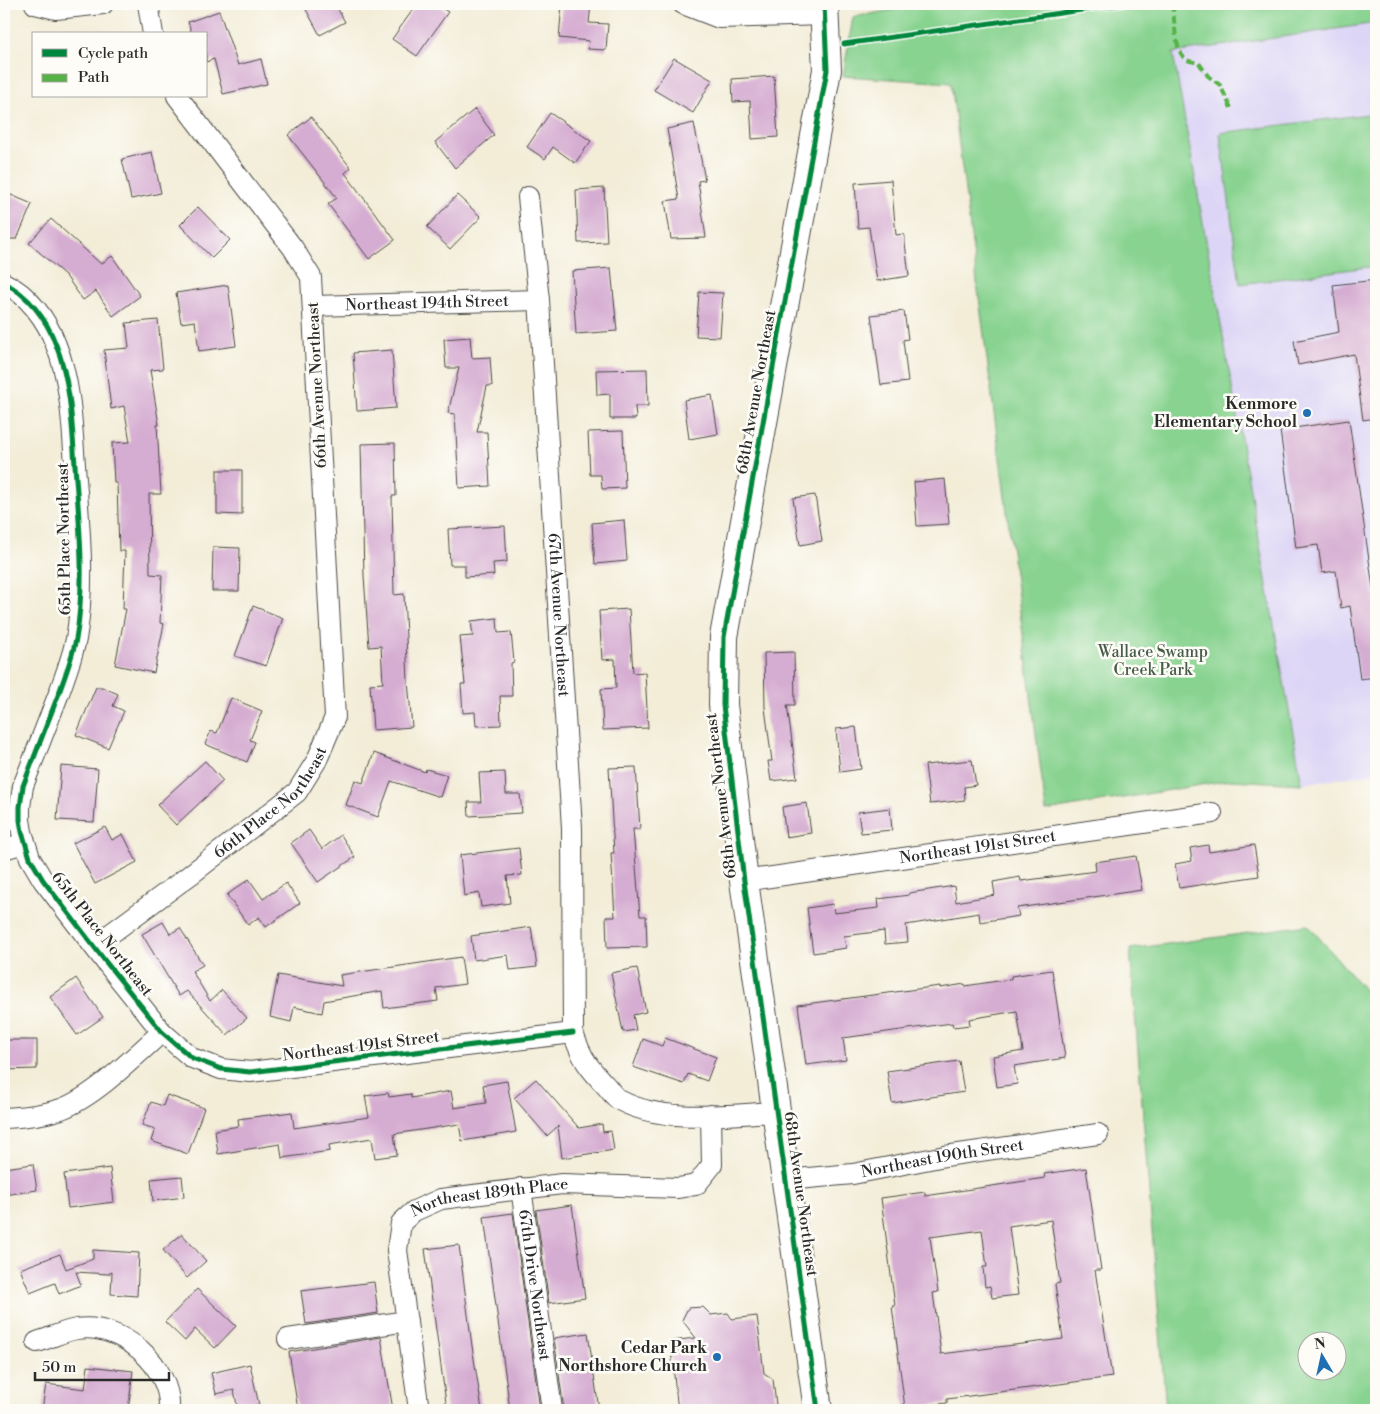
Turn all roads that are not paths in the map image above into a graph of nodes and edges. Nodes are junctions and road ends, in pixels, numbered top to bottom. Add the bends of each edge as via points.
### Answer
1 (35, 4) edge
2 (103, 4) edge
3 (148, 4) edge
4 (683, 4) edge
5 (824, 9) edge
6 (153, 32) edge
7 (179, 98) edge
8 (528, 197) dead end
9 (4, 283) edge
10 (539, 300) junction
11 (314, 306) junction
12 (335, 717) joint
13 (1212, 813) dead end
14 (25, 843) junction
15 (4, 849) edge
16 (744, 881) junction
17 (94, 946) junction
18 (162, 1032) junction
19 (573, 1033) junction
20 (776, 1112) junction
21 (711, 1115) junction
22 (4, 1118) edge
23 (1098, 1134) dead end
24 (786, 1180) junction
25 (521, 1188) junction
26 (406, 1321) junction
27 (288, 1340) dead end
28 (37, 1342) dead end
29 (169, 1410) edge
30 (419, 1410) edge
31 (552, 1410) edge
32 (818, 1410) edge

1 - 2 street via 56,9
3 - 6 street
4 - 5 street via 720,18
5 - 16 street, 68th Avenue Northeast via 827,70 724,637 723,705
7 - 11 street, 66th Avenue Northeast via 293,248 311,277
8 - 10 street, 67th Avenue Northeast
9 - 14 street, 65th Place Northeast via 22,293 39,314 59,354 72,421 79,519 81,588 76,641 23,786 20,813
10 - 11 street, Northeast 194th Street
10 - 19 street, 67th Avenue Northeast via 572,828
11 - 12 street, 66th Avenue Northeast
12 - 17 street, 66th Place Northeast via 317,760 297,792
13 - 16 street, Northeast 191st Street
14 - 15 street
14 - 17 street, 65th Place Northeast via 43,880
16 - 20 street, 68th Avenue Northeast
17 - 18 street, 65th Place Northeast
18 - 19 street, Northeast 191st Street via 192,1058 207,1065 250,1072
18 - 22 street via 94,1090 62,1109
19 - 21 street via 588,1067 619,1100 647,1111
20 - 21 street
20 - 24 street, 68th Avenue Northeast
21 - 25 street, Northeast 189th Place via 712,1165 696,1185 678,1188 562,1184
23 - 24 street, Northeast 190th Street via 945,1156 853,1174
24 - 32 street, 68th Avenue Northeast
25 - 26 street, Northeast 189th Place via 441,1199 414,1210 401,1223 397,1250
25 - 31 street, 67th Drive Northeast
26 - 27 street
26 - 30 street, Northeast 189th Place
28 - 29 street via 78,1329 109,1330 134,1344 157,1368 170,1400

